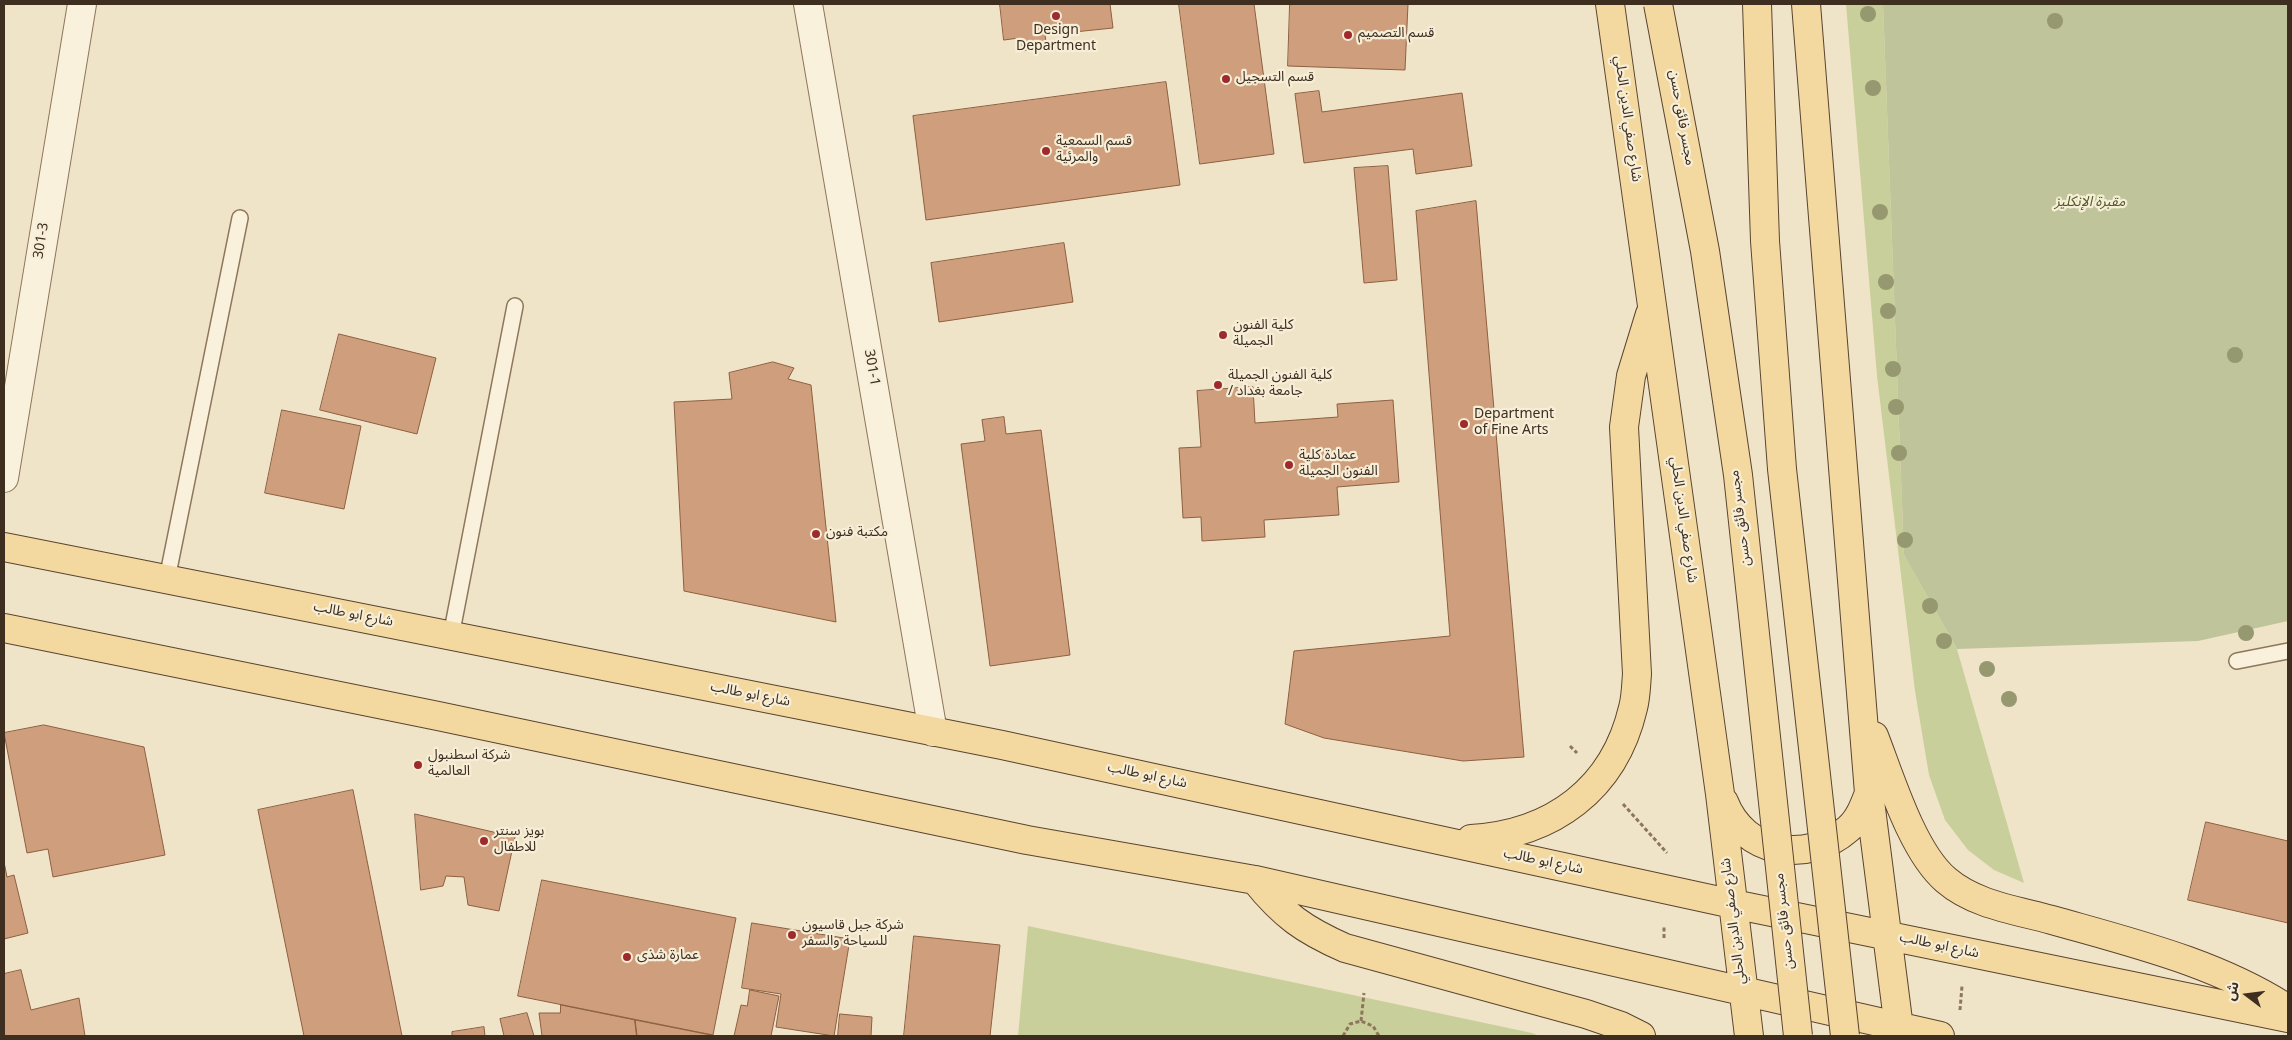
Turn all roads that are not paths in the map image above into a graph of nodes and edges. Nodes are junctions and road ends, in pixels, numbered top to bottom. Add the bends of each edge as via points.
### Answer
1 (82, 4) edge
2 (808, 4) edge
3 (1610, 4) edge
4 (1658, 4) edge
5 (1757, 4) edge
6 (1806, 4) edge
7 (240, 218) dead end
8 (515, 306) dead end
9 (1652, 308) junction
10 (4, 478) edge
11 (4, 547) edge
12 (167, 579) junction
13 (4, 628) edge
14 (451, 636) junction
15 (2288, 651) edge
16 (2237, 661) dead end
17 (1863, 702) junction
18 (933, 732) junction
19 (1869, 793) junction
20 (1720, 794) junction
21 (1438, 840) junction
22 (1256, 880) junction
23 (1733, 904) junction
24 (1888, 937) junction
25 (1744, 992) junction
26 (2288, 1009) edge
27 (2288, 1018) edge
28 (1900, 1032) edge
29 (1641, 1036) edge
30 (1749, 1036) edge
31 (1798, 1036) edge
32 (1845, 1036) edge
33 (1940, 1036) edge

1 - 10 street, 301-3
2 - 18 street, 301-1
3 - 9 main road, شارع صفي الدين الحلي
4 - 31 main road, مجسر فائق حسن, bridge via 1705,251 1738,475
5 - 32 main road, bridge via 1765,241 1782,469
6 - 17 main road
7 - 12 lane
8 - 14 lane
9 - 20 main road, شارع صفي الدين الحلي
9 - 21 main road via 1630,376 1624,427 1637,674 1634,707 1624,739 1608,768 1561,814 1531,829 1498,837
11 - 12 main road, شارع ابو طالب
12 - 14 main road, شارع ابو طالب
13 - 22 main road via 1026,840
14 - 18 main road, شارع ابو طالب
15 - 16 lane
17 - 19 main road
17 - 26 main road via 1911,827 1927,857 1946,880 1970,896 2003,908 2108,936 2214,970 2262,992
18 - 21 main road, شارع ابو طالب
19 - 20 main road via 1862,812 1834,841 1795,851 1775,849 1740,829
19 - 24 main road
20 - 23 main road, شارع صفي الدين الحلي
21 - 23 main road, شارع ابو طالب
22 - 25 main road
22 - 29 main road via 1274,904 1296,923 1345,948 1586,1014
23 - 24 main road, شارع ابو طالب
23 - 25 main road, شارع صفي الدين الحلي
24 - 27 main road, شارع ابو طالب
24 - 28 main road
25 - 28 main road
25 - 30 main road, شارع صفي الدين الحلي
28 - 33 main road

